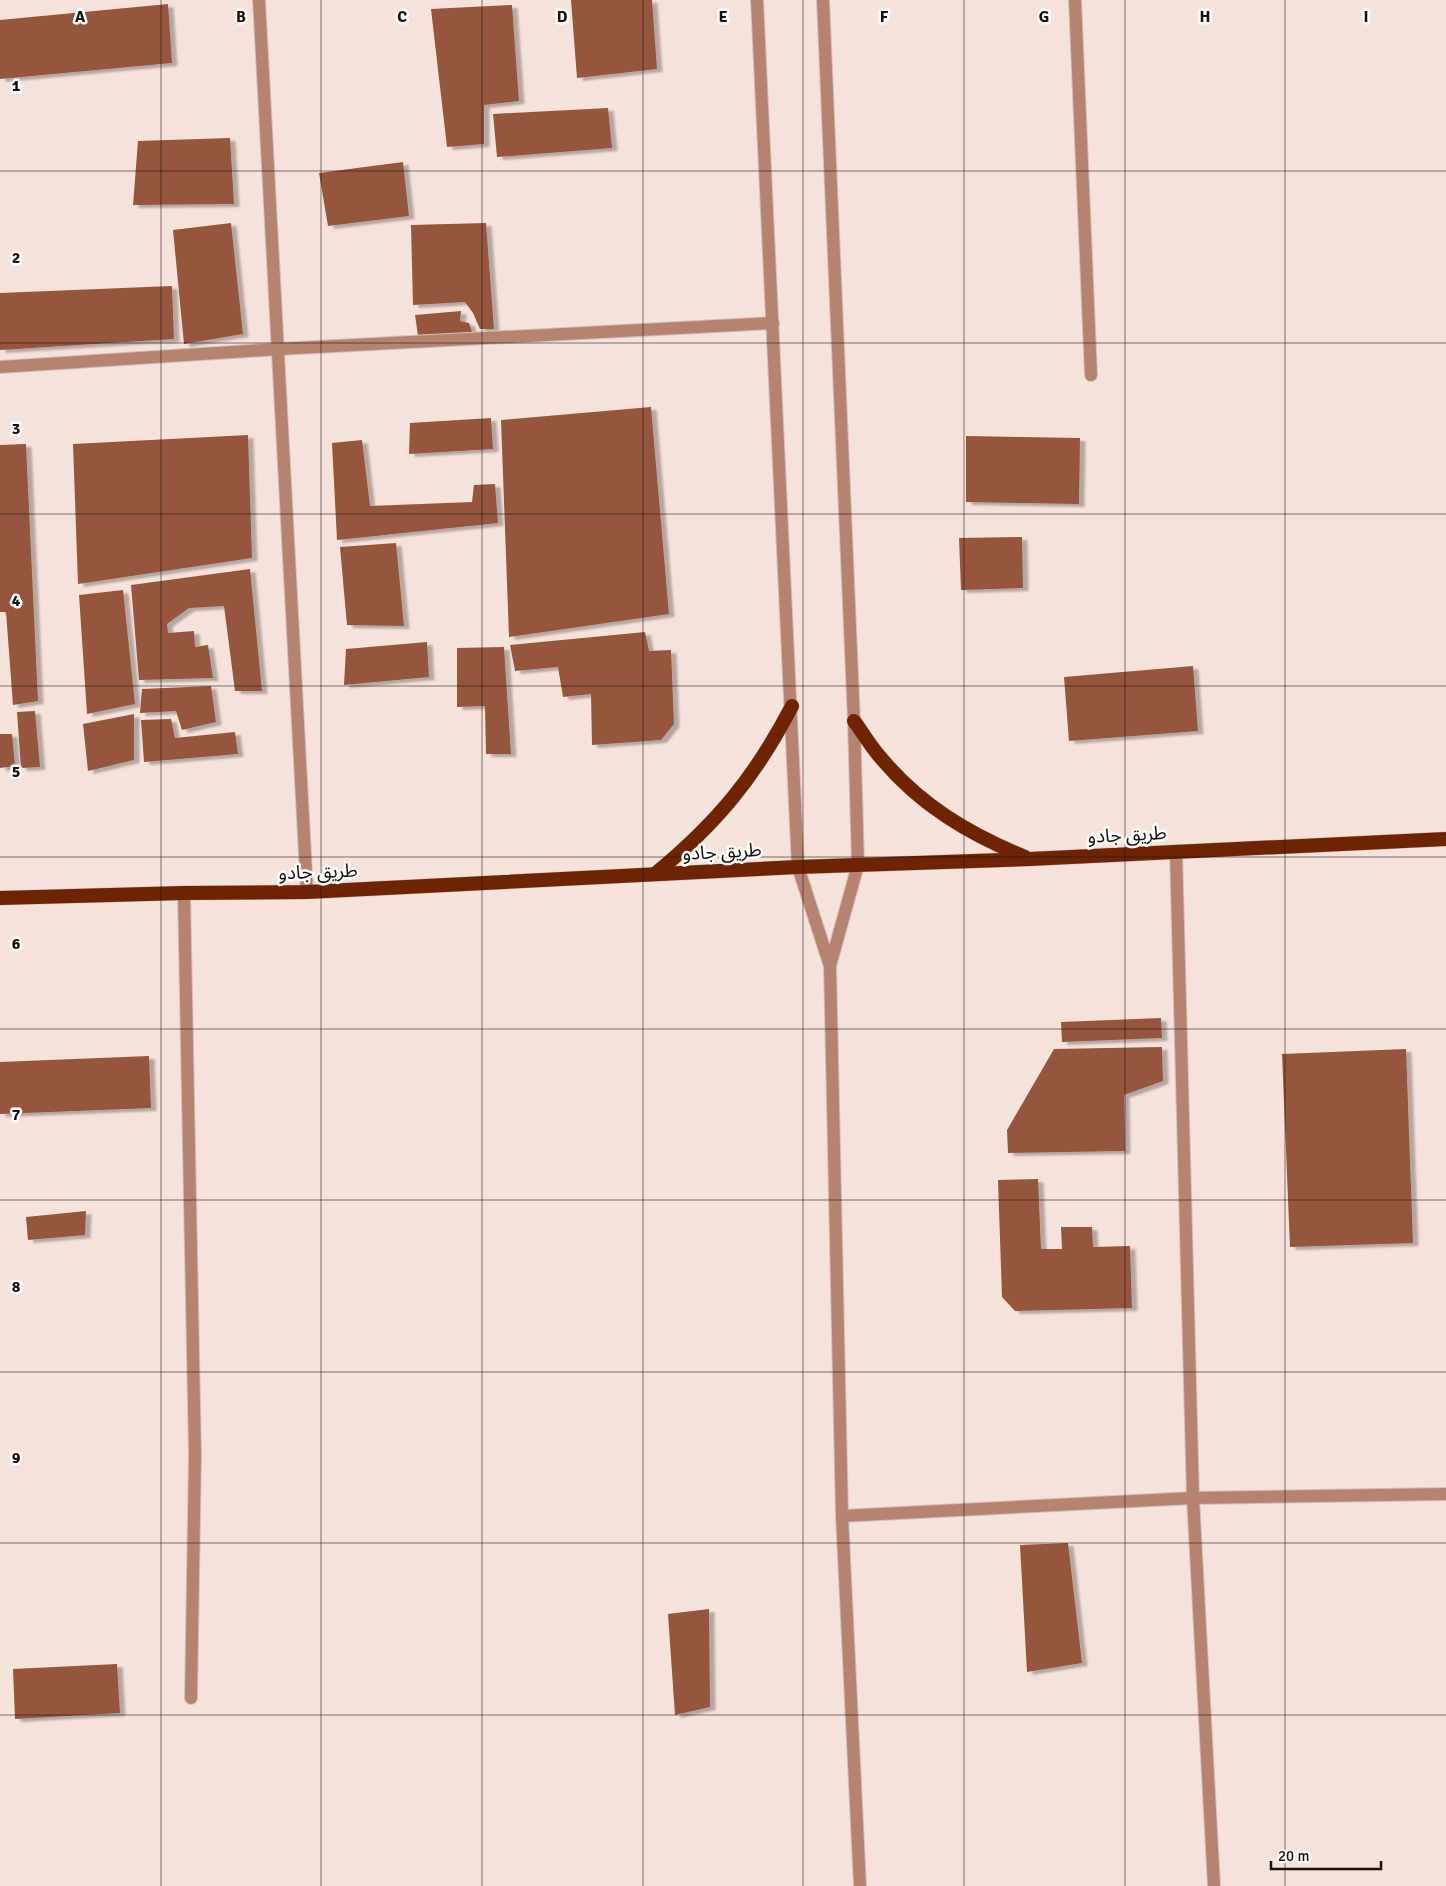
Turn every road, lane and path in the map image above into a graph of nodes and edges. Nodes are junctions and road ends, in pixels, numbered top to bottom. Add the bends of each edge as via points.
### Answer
1 (259, 0) edge
2 (757, 0) edge
3 (823, 0) edge
4 (1075, 0) edge
5 (773, 323) junction
6 (279, 349) junction
7 (0, 367) edge
8 (1091, 375) dead end
9 (792, 706) junction
10 (854, 721) junction
11 (1446, 840) edge
12 (1176, 851) junction
13 (1030, 859) junction
14 (858, 865) junction
15 (798, 866) junction
16 (655, 874) junction
17 (307, 892) junction
18 (184, 893) junction
19 (0, 898) edge
20 (830, 966) junction
21 (1446, 1494) edge
22 (1194, 1498) junction
23 (842, 1516) junction
24 (191, 1698) dead end
25 (860, 1886) edge
26 (1214, 1886) edge

1 - 6 street
2 - 5 street
3 - 10 street
4 - 8 street
5 - 6 street
5 - 9 street
6 - 7 street
6 - 17 street
9 - 15 street
9 - 16 highway via 756,769 734,798 690,844
10 - 13 highway via 881,758 912,791 948,819 988,842
10 - 14 street
11 - 12 highway, طريق جادو
12 - 13 highway, طريق جادو
12 - 22 street
13 - 14 highway, طريق جادو
14 - 15 highway, طريق جادو
14 - 20 street
15 - 16 highway, طريق جادو
15 - 20 street
16 - 17 highway, طريق جادو
17 - 18 highway, طريق جادو
18 - 19 highway, طريق جادو
18 - 24 street via 195,1455
20 - 23 street
21 - 22 street
22 - 23 street
22 - 26 street
23 - 25 street

